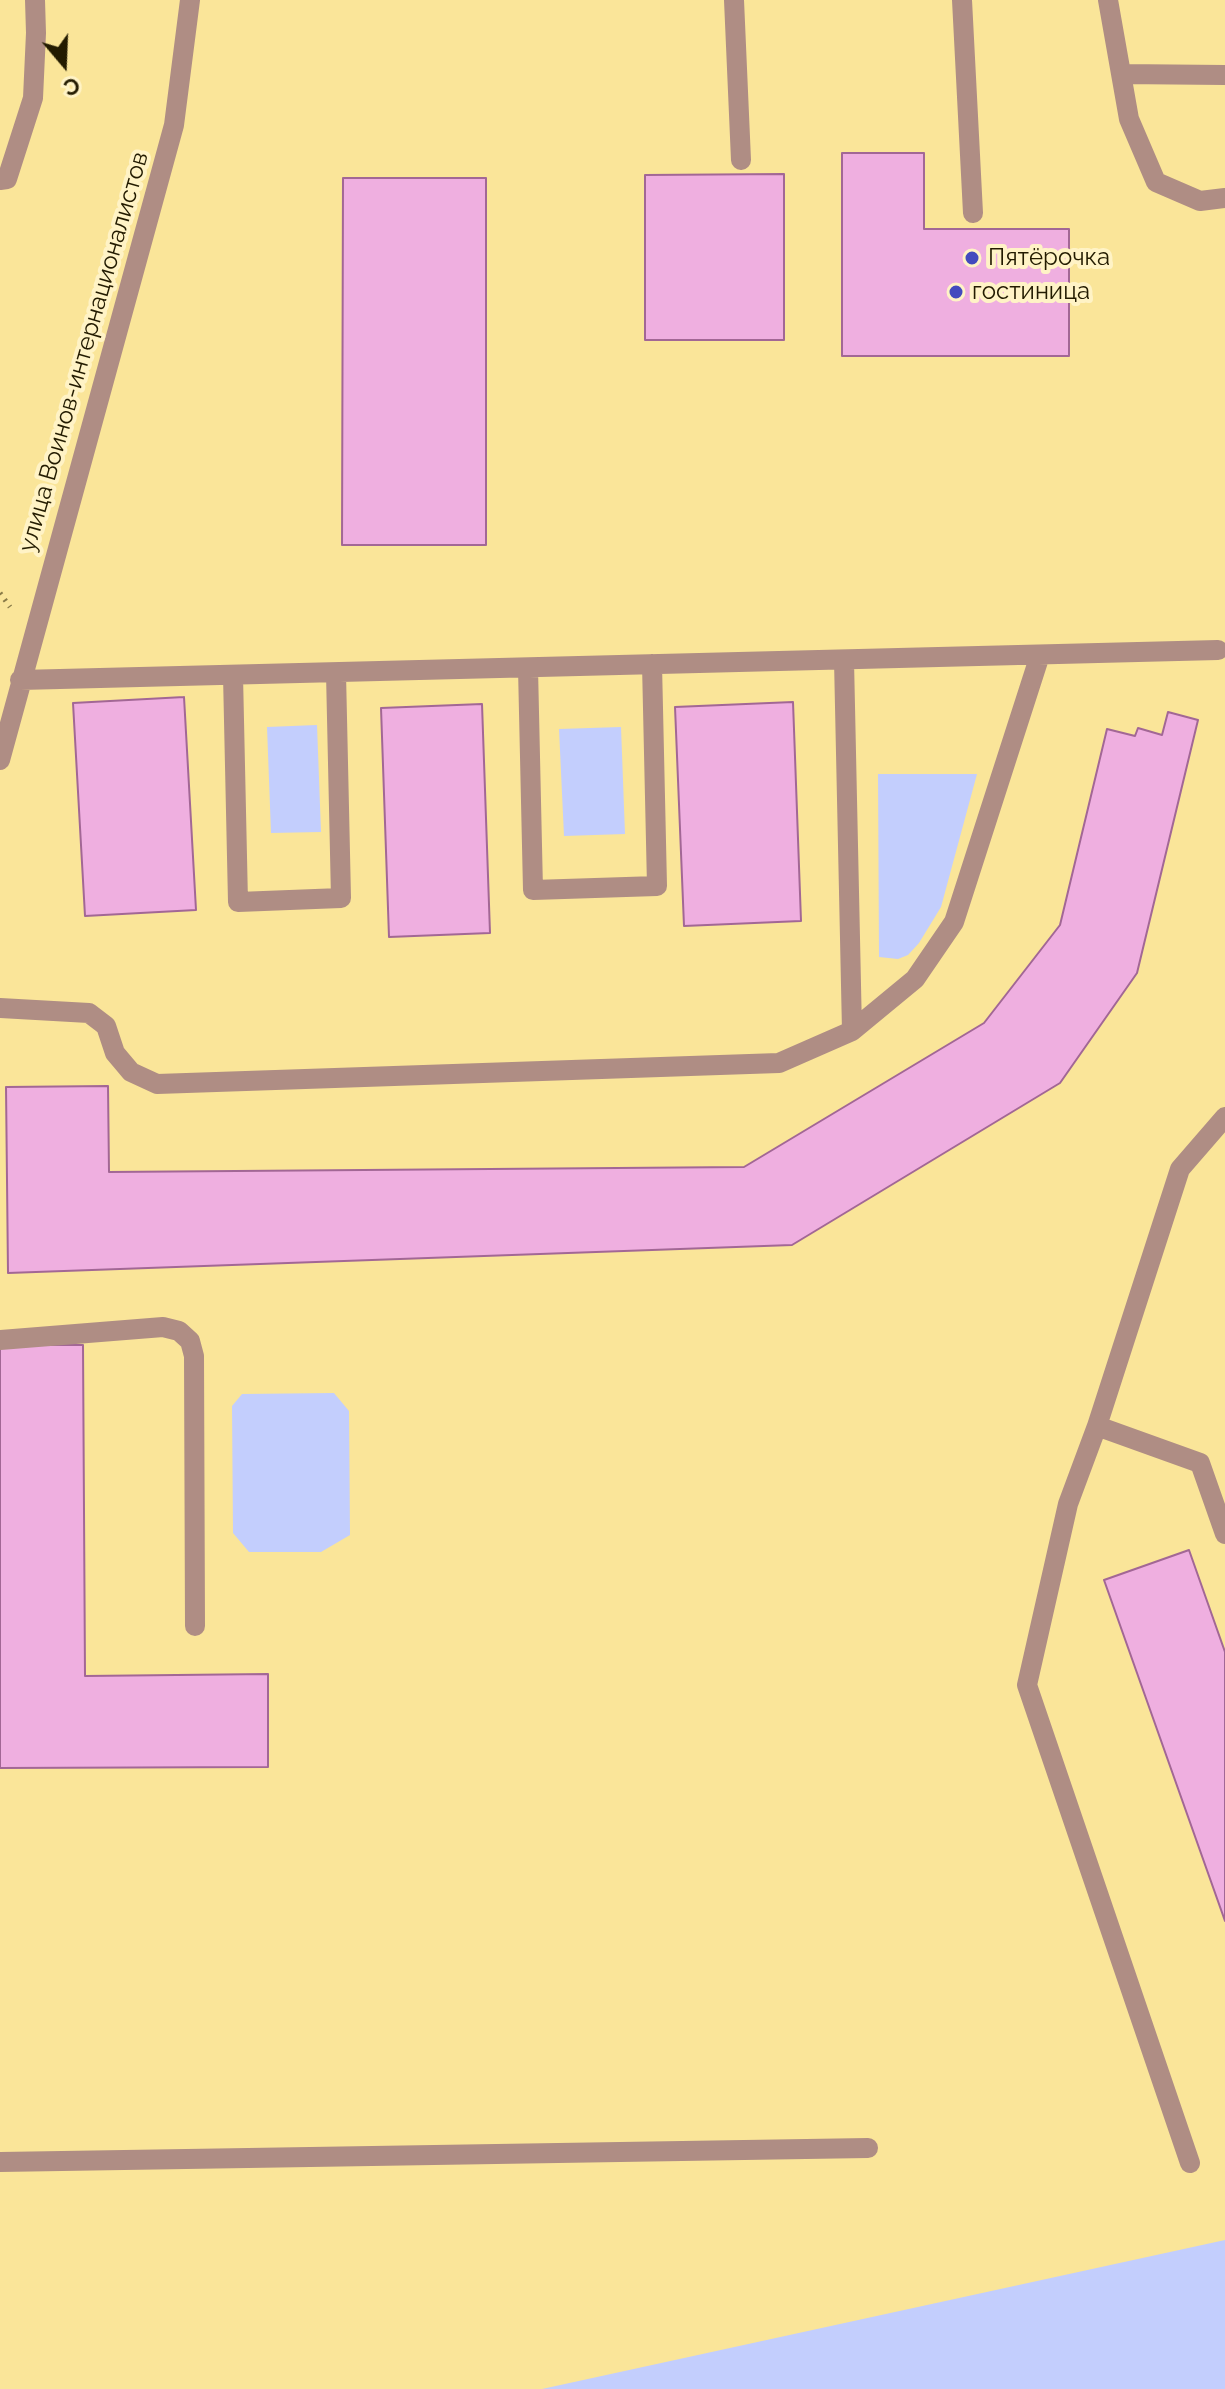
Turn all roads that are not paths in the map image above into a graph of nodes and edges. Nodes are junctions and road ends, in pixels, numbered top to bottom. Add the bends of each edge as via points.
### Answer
1 (35, 0) edge
2 (190, 0) edge
3 (734, 0) edge
4 (962, 0) edge
5 (1108, 0) edge
6 (1121, 74) junction
7 (1225, 75) edge
8 (741, 160) dead end
9 (0, 180) edge
10 (1225, 198) edge
11 (973, 213) dead end
12 (1218, 650) dead end
13 (1040, 655) junction
14 (844, 660) junction
15 (652, 664) junction
16 (528, 668) junction
17 (336, 673) junction
18 (233, 675) junction
19 (20, 680) junction
20 (0, 760) edge
21 (0, 1008) edge
22 (852, 1031) junction
23 (1225, 1117) edge
24 (0, 1340) edge
25 (1097, 1426) junction
26 (1225, 1534) edge
27 (195, 1626) dead end
28 (868, 2148) dead end
29 (0, 2162) edge
30 (1190, 2163) dead end

1 - 9 street via 33,98 7,179
2 - 19 street, улица Воинов-интернационалистов via 174,125
3 - 8 street
4 - 11 street
5 - 6 street
6 - 7 street
6 - 10 street via 1129,119 1156,182 1200,201
12 - 13 street
13 - 14 street
13 - 22 street via 954,922 915,979
14 - 15 street
14 - 22 street
15 - 16 street
15 - 16 street via 657,886 533,890
16 - 17 street
17 - 18 street
17 - 18 street via 341,898 238,902
18 - 19 street
19 - 20 street, улица Воинов-интернационалистов
21 - 22 street via 89,1013 106,1026 115,1053 131,1072 157,1084 779,1063
23 - 25 street via 1180,1169
24 - 27 street via 163,1327 190,1341
25 - 26 street via 1200,1463
25 - 30 street via 1068,1504 1027,1685
28 - 29 street

